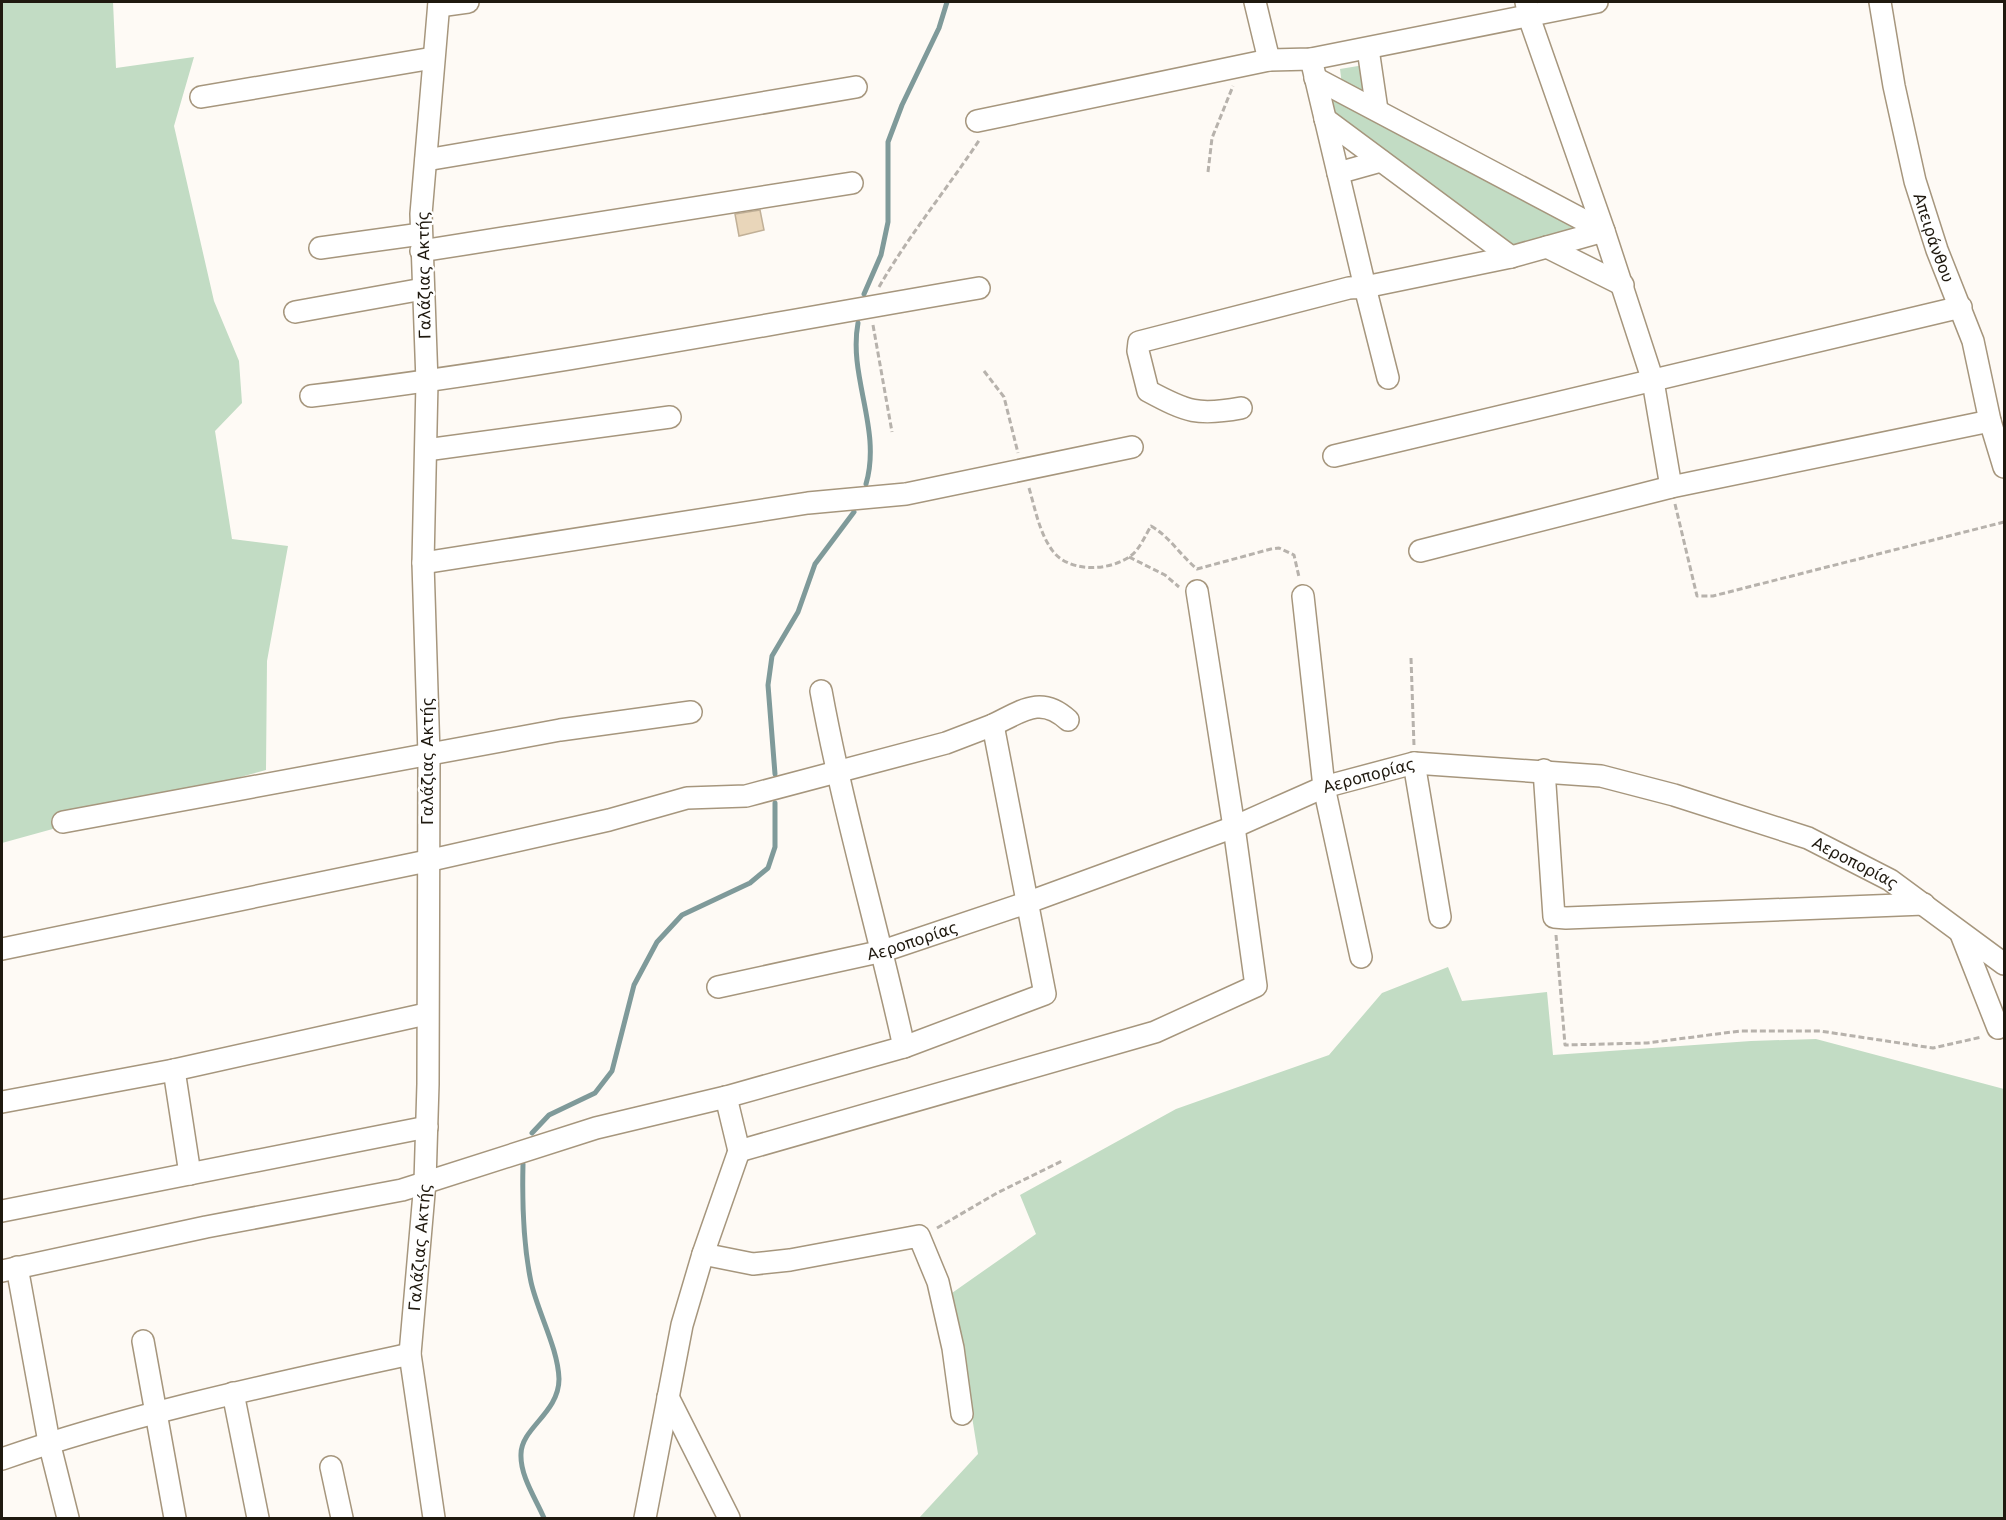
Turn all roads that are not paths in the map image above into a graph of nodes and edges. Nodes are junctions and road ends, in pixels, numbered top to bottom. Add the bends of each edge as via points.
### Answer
1 (468, 2) edge
2 (1255, 2) edge
3 (1597, 2) edge
4 (1880, 2) edge
5 (439, 4) edge
6 (1527, 9) edge
7 (1368, 48) junction
8 (433, 58) junction
9 (1269, 60) junction
10 (1313, 68) junction
11 (856, 87) dead end
12 (201, 97) dead end
13 (1377, 110) junction
14 (986, 119) road end
15 (1325, 119) junction
16 (426, 160) junction
17 (1382, 161) junction
18 (1338, 173) junction
19 (852, 183) dead end
20 (1588, 186) junction
21 (1550, 202) junction
22 (1604, 231) junction
23 (421, 242) junction
24 (1547, 247) junction
25 (320, 248) dead end
26 (1511, 257) junction
27 (1623, 285) junction
28 (1365, 287) junction
29 (979, 288) dead end
30 (423, 289) junction
31 (1961, 307) junction
32 (295, 312) dead end
33 (1388, 378) dead end
34 (1653, 381) junction
35 (427, 382) junction
36 (312, 396) dead end
37 (1241, 408) dead end
38 (670, 417) dead end
39 (1990, 421) junction
40 (1132, 447) dead end
41 (426, 450) junction
42 (1334, 456) dead end
43 (2004, 467) edge
44 (1671, 487) junction
45 (1420, 552) dead end
46 (423, 563) junction
47 (1197, 591) dead end
48 (1303, 596) road end
49 (821, 691) dead end
50 (691, 712) dead end
51 (1068, 720) dead end
52 (993, 725) junction
53 (429, 755) junction
54 (1414, 763) junction
55 (1544, 770) junction
56 (836, 774) junction
57 (1324, 787) junction
58 (63, 822) dead end
59 (1234, 827) junction
60 (427, 861) junction
61 (1029, 902) junction
62 (1924, 904) junction
63 (1440, 917) dead end
64 (1961, 934) junction
65 (2, 949) edge
66 (883, 951) junction
67 (1361, 957) dead end
68 (2004, 964) edge
69 (718, 987) dead end
70 (426, 1014) junction
71 (1998, 1028) road end
72 (904, 1047) junction
73 (174, 1070) junction
74 (726, 1097) junction
75 (2, 1102) edge
76 (427, 1127) junction
77 (739, 1151) junction
78 (190, 1174) junction
79 (425, 1182) junction
80 (2, 1211) edge
81 (703, 1254) junction
82 (9, 1269) edge
83 (143, 1341) dead end
84 (410, 1354) junction
85 (233, 1394) junction
86 (668, 1397) junction
87 (155, 1414) junction
88 (962, 1414) dead end
89 (48, 1442) junction
90 (2, 1459) edge
91 (331, 1467) dead end
92 (68, 1518) edge
93 (175, 1518) edge
94 (258, 1518) edge
95 (342, 1518) edge
96 (434, 1518) edge
97 (645, 1518) edge
98 (729, 1518) edge

1 - 5 street
2 - 9 street
3 - 6 street
4 - 31 street, Απειράνθου via 1915,181
5 - 8 street, Γαλάζιας Ακτής
6 - 7 street
6 - 20 street
7 - 10 street
7 - 13 street
8 - 12 street
8 - 16 street, Γαλάζιας Ακτής
9 - 10 street
9 - 14 street
10 - 13 street
10 - 15 street
11 - 16 street
13 - 21 street
15 - 17 street
15 - 18 street
16 - 23 street, Γαλάζιας Ακτής
17 - 18 street
17 - 26 street
18 - 28 street
19 - 23 street
20 - 21 street
20 - 22 street
21 - 22 street
22 - 24 street
22 - 27 street
23 - 25 street
23 - 30 street, Γαλάζιας Ακτής
24 - 26 street
24 - 27 street
26 - 28 street
27 - 34 street
28 - 33 street
28 - 37 street via 1139,342 1148,391 1176,406 1209,414
29 - 35 street
30 - 32 street
30 - 35 street, Γαλάζιας Ακτής
31 - 34 street
31 - 39 street, Απειράνθου via 1973,341
34 - 42 street
34 - 44 street
35 - 36 street
35 - 41 street, Γαλάζιας Ακτής
38 - 41 street
39 - 43 street, Απειράνθου
39 - 44 street
40 - 46 street via 906,494 808,503
41 - 46 street, Γαλάζιας Ακτής
44 - 45 street
46 - 53 street, Γαλάζιας Ακτής
47 - 59 street
48 - 57 street
49 - 56 street
50 - 53 street via 560,730
51 - 52 street via 1056,709 1034,706
52 - 56 street via 946,743
52 - 61 street
53 - 58 street
53 - 60 street, Γαλάζιας Ακτής
54 - 55 street, Αεροπορίας
54 - 57 street, Αεροπορίας
54 - 63 street
55 - 62 street, Αεροπορίας via 1600,776 1798,835 1860,862
55 - 62 street via 1554,917
56 - 60 street via 746,796 687,798 609,820
56 - 66 street
57 - 59 street, Αεροπορίας
57 - 67 street
59 - 61 street, Αεροπορίας
59 - 77 street via 1256,986 1155,1032
60 - 65 street
60 - 70 street, Γαλάζιας Ακτής
61 - 66 street, Αεροπορίας
61 - 72 street via 1045,994
62 - 64 street, Αεροπορίας
64 - 68 street, Αεροπορίας
64 - 71 street
66 - 69 street, Αεροπορίας
66 - 72 street
70 - 73 street
70 - 76 street, Γαλάζιας Ακτής
72 - 74 street
73 - 75 street
73 - 78 street
74 - 77 street
74 - 79 street via 596,1128
76 - 78 street
76 - 79 street, Γαλάζιας Ακτής
77 - 81 street
78 - 80 street
79 - 82 street via 402,1190
79 - 84 street, Γαλάζιας Ακτής
81 - 86 street via 682,1325
81 - 88 street via 753,1264 919,1236 939,1282
82 - 89 street
83 - 87 street
84 - 85 street
84 - 96 street, Γαλάζιας Ακτής
85 - 87 street
85 - 94 street
86 - 97 street
86 - 98 street
87 - 89 street
87 - 93 street
89 - 90 street
89 - 92 street
91 - 95 street

